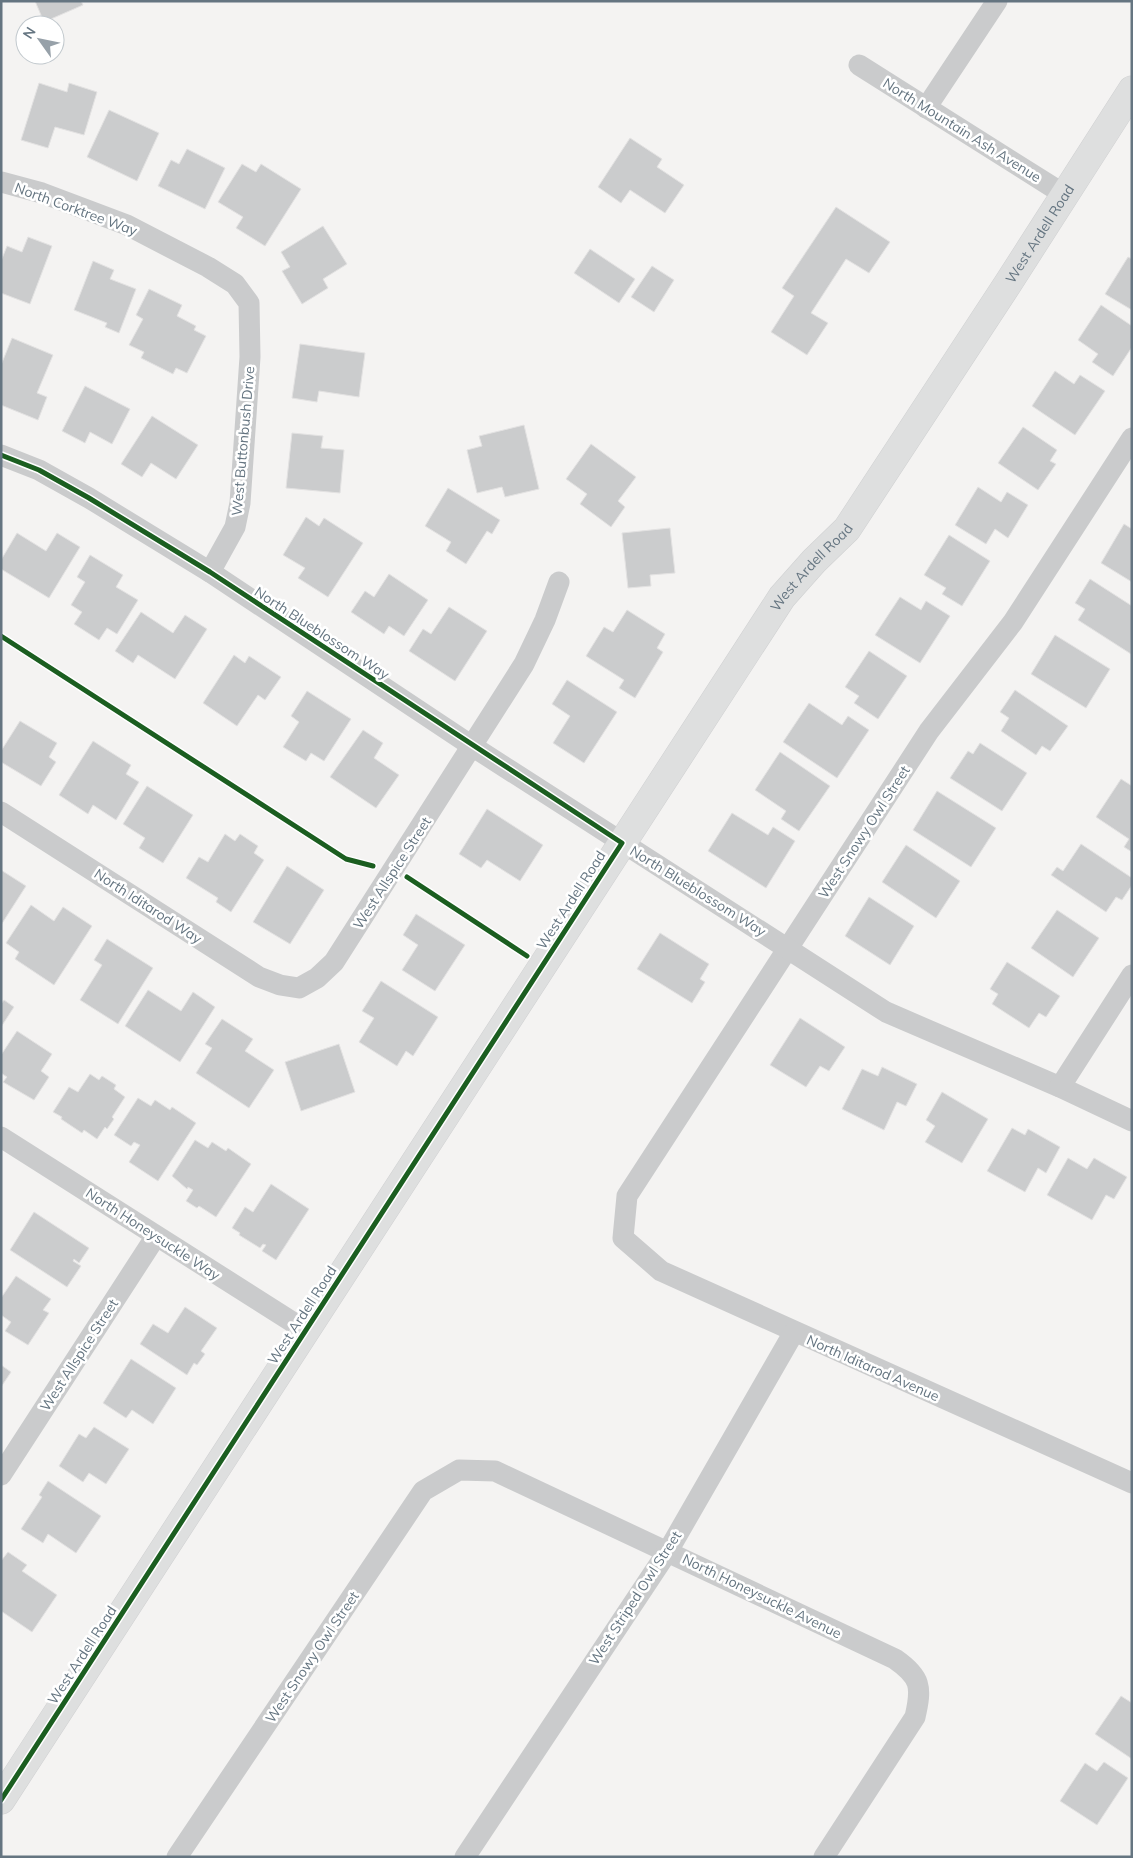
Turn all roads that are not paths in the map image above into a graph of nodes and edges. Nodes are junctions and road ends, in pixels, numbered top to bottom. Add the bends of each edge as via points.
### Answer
1 (997, 1) edge
2 (859, 65) dead end
3 (1132, 90) edge
4 (926, 108) junction
5 (1, 182) edge
6 (1065, 195) junction
7 (249, 303) joint
8 (1132, 438) edge
9 (1, 455) edge
10 (210, 572) junction
11 (559, 582) dead end
12 (472, 746) junction
13 (1, 812) edge
14 (622, 843) junction
15 (788, 949) junction
16 (1132, 975) edge
17 (299, 988) joint
18 (1060, 1087) junction
19 (1132, 1121) edge
20 (1, 1136) edge
21 (156, 1236) junction
22 (623, 1238) joint
23 (305, 1330) junction
24 (794, 1332) junction
25 (459, 1470) joint
26 (1, 1475) edge
27 (1132, 1483) edge
28 (668, 1550) junction
29 (1, 1800) edge
30 (177, 1857) edge
31 (464, 1857) edge
32 (824, 1857) edge

1 - 4 street
2 - 4 street, North Mountain Ash Avenue
3 - 6 street, West Ardell Road
4 - 6 street, North Mountain Ash Avenue
5 - 7 street, North Corktree Way via 42,193 127,225 235,284
6 - 14 street, West Ardell Road via 847,529 782,597
7 - 10 street, West Buttonbush Drive via 250,357 240,502 234,527
8 - 15 street, West Snowy Owl Street via 1013,622 928,731
9 - 10 street, North Blueblossom Way via 40,470
10 - 12 street, North Blueblossom Way
11 - 12 street, West Allspice Street via 524,664
12 - 14 street, North Blueblossom Way
12 - 17 street, West Allspice Street via 334,962 317,978
13 - 17 street, North Iditarod Way via 259,977
14 - 15 street, North Blueblossom Way
14 - 23 street, West Ardell Road
15 - 18 street, North Blueblossom Way via 886,1012
15 - 22 street, West Snowy Owl Street via 627,1196
16 - 18 street
18 - 19 street, North Blueblossom Way
20 - 21 street, North Honeysuckle Way
21 - 23 street, North Honeysuckle Way
21 - 26 street, West Allspice Street
22 - 24 street, North Iditarod Avenue via 661,1271
23 - 29 street, West Ardell Road
24 - 27 street, North Iditarod Avenue
24 - 28 street, West Striped Owl Street
25 - 28 street, North Honeysuckle Avenue via 495,1471
25 - 30 street, West Snowy Owl Street via 423,1491
28 - 31 street, West Striped Owl Street
28 - 32 street, North Honeysuckle Avenue via 895,1659 910,1670 918,1683 916,1717

